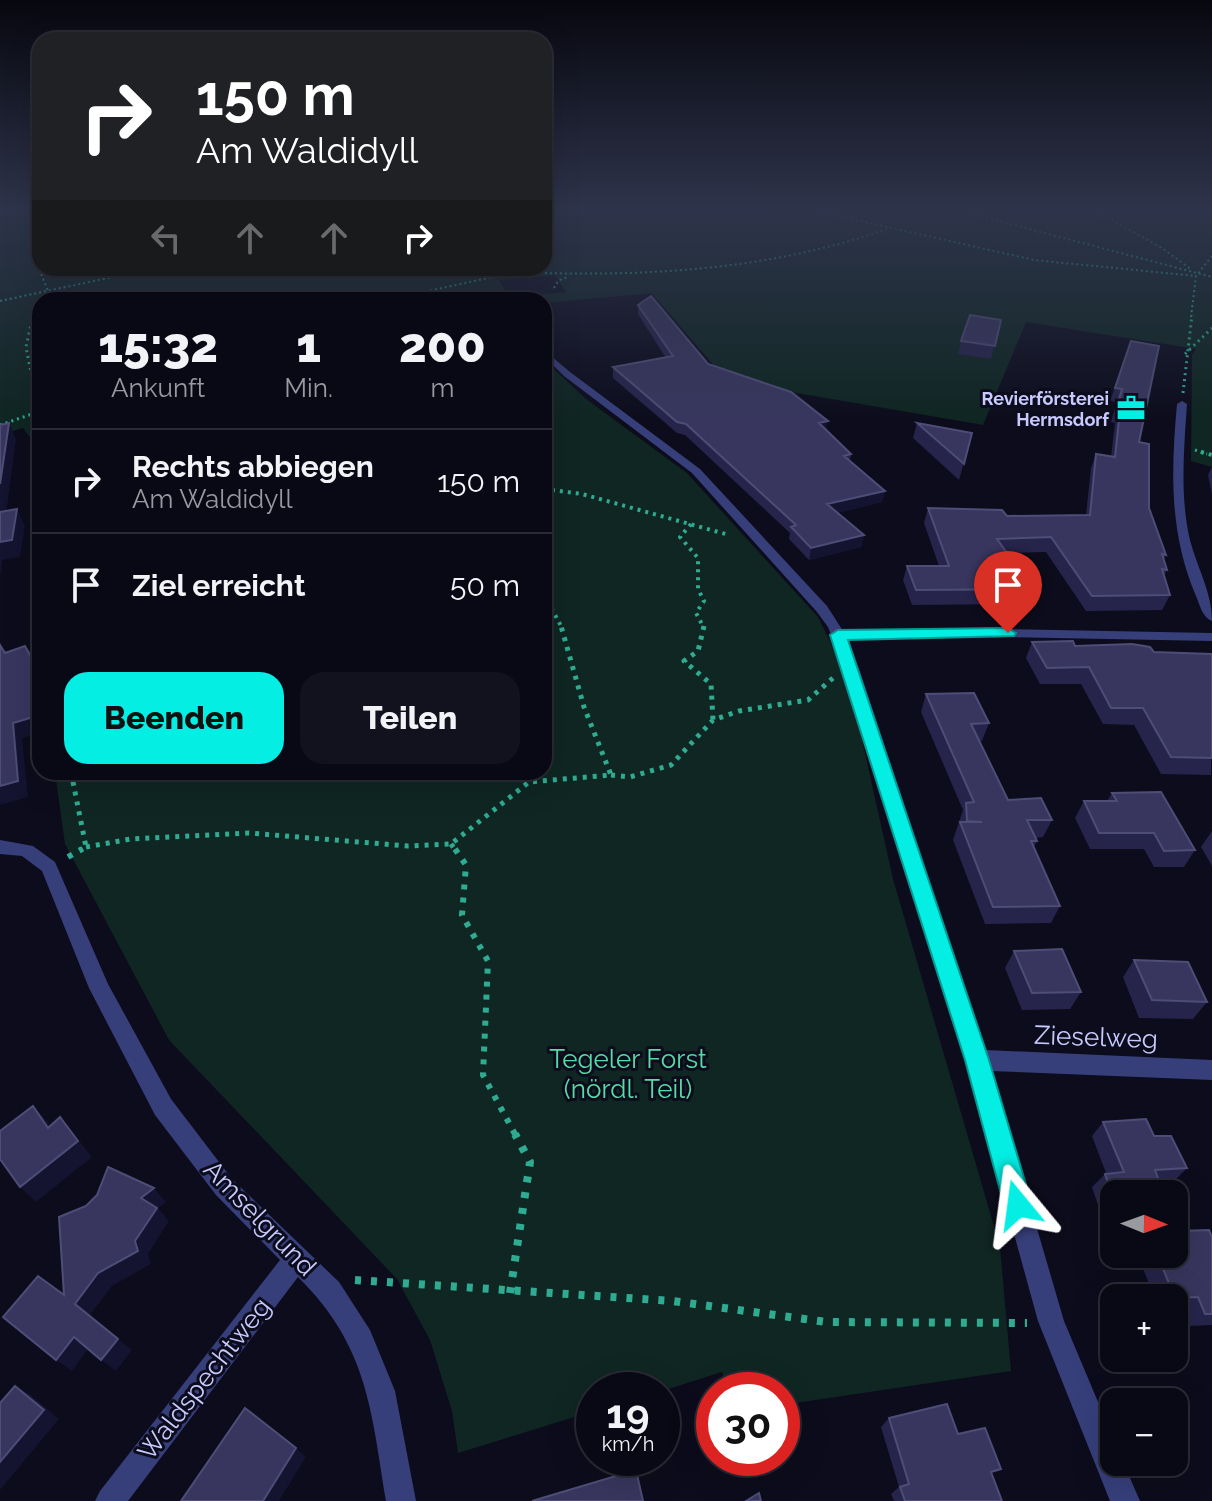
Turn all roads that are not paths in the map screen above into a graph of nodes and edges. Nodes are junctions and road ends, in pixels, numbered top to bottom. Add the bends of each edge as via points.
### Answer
1 (552, 360) edge
2 (567, 374) joint
3 (1182, 404) road end
4 (1212, 617) edge
5 (838, 635) junction
6 (1212, 637) edge
7 (0, 847) edge
8 (977, 1060) junction
9 (1212, 1070) edge
10 (298, 1257) junction
11 (110, 1501) edge
12 (401, 1501) edge
13 (1125, 1501) edge

1 - 2 lane
2 - 5 street via 686,463 822,609
3 - 4 street via 1175,482 1178,519 1185,557
5 - 6 street
5 - 8 street
7 - 10 street, Amselgrund via 39,855 49,867 99,988 163,1107 224,1187
8 - 9 street, Zieselweg
8 - 13 street via 1051,1321
10 - 11 street, Waldspechtweg
10 - 12 street, Amselgrund via 330,1291 372,1362

